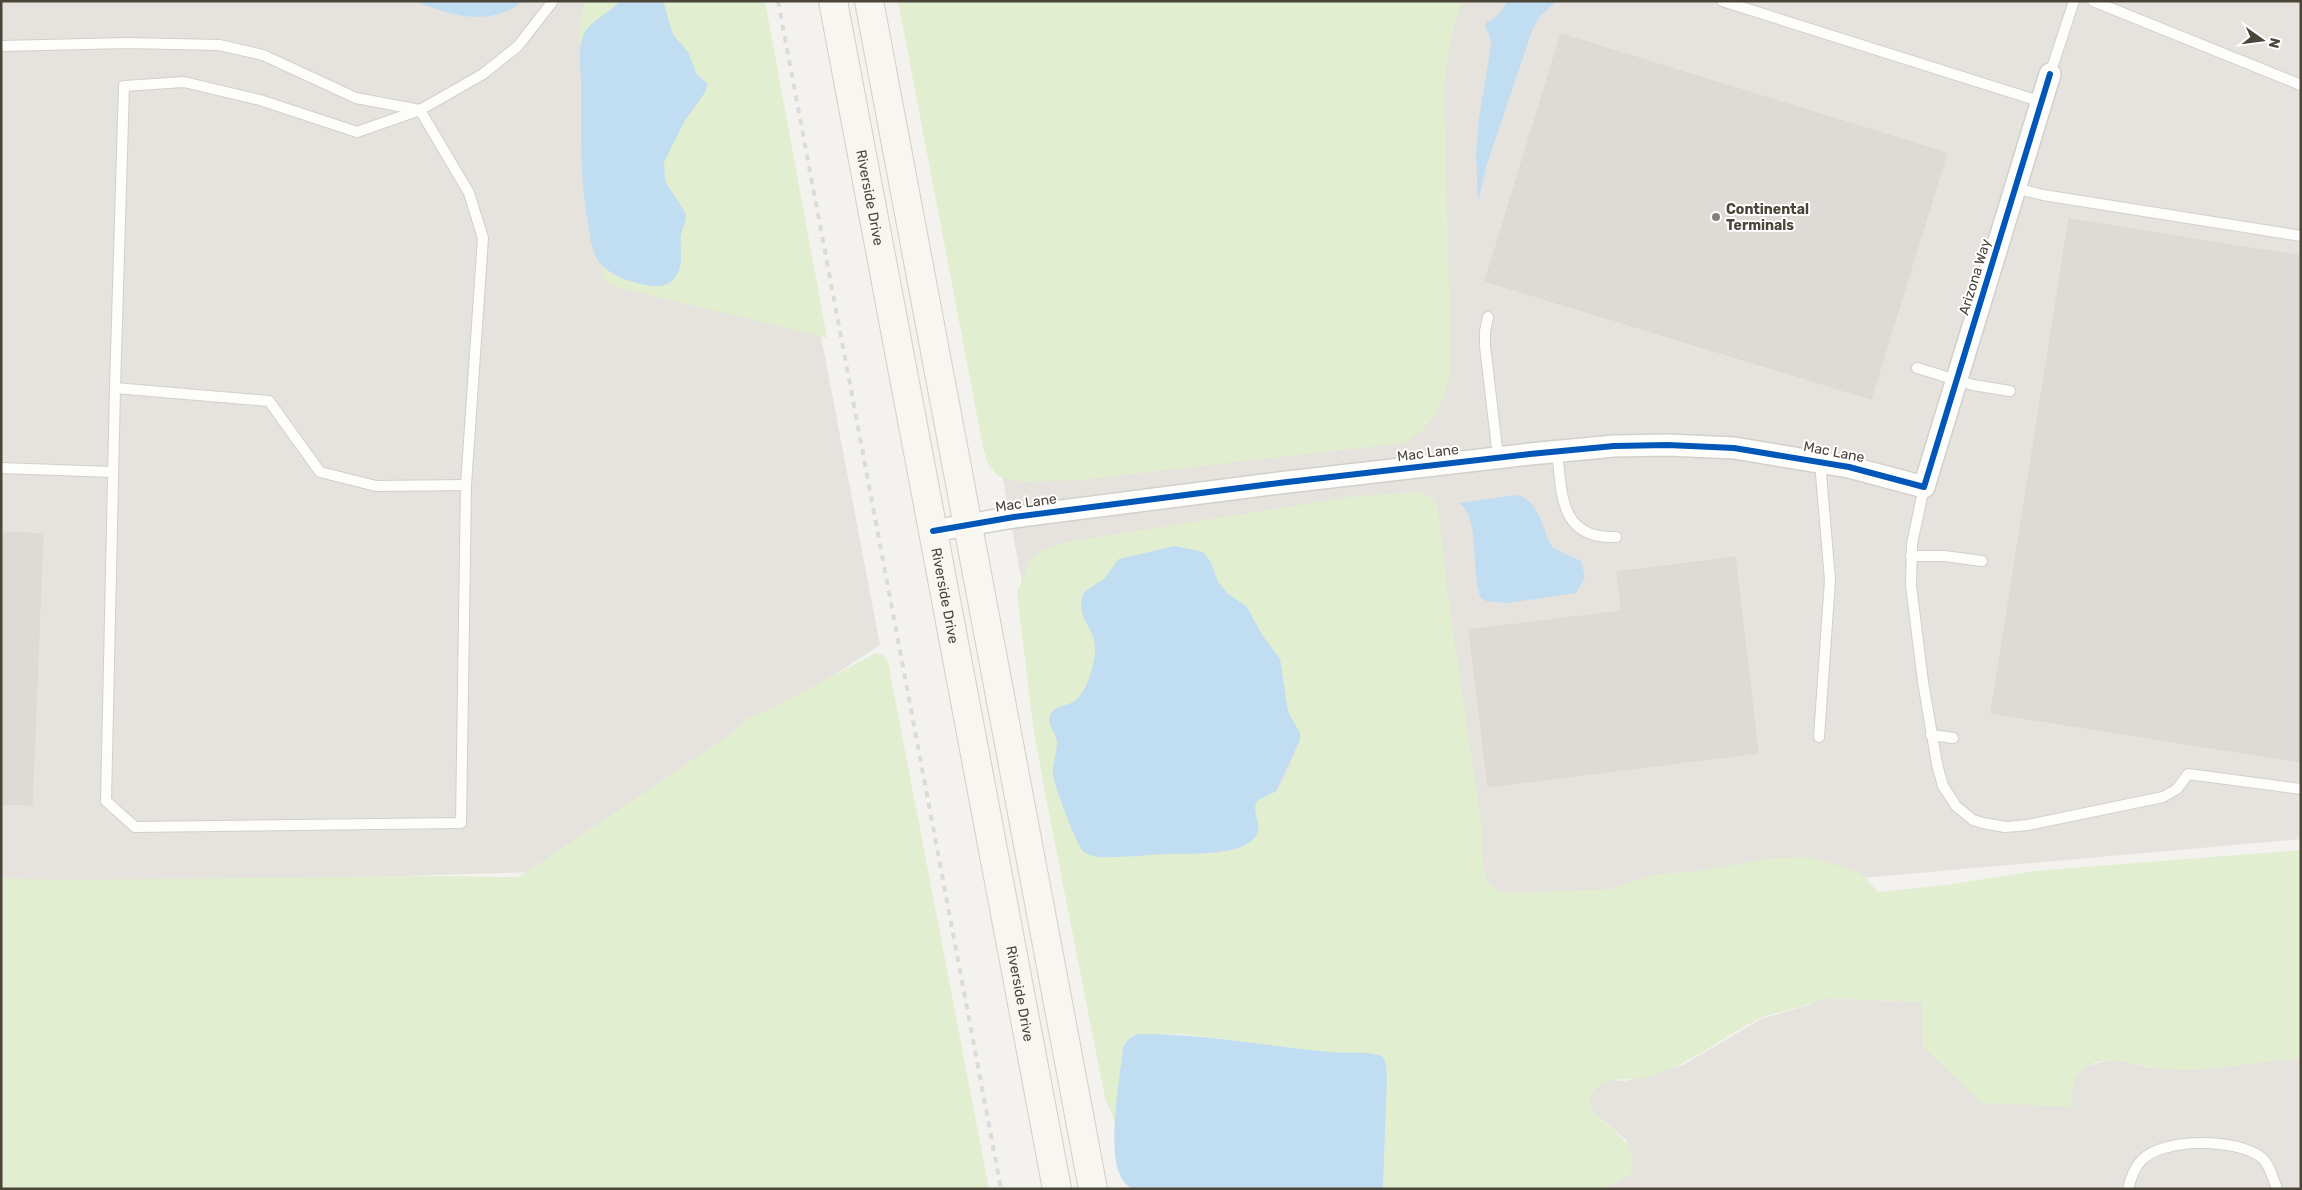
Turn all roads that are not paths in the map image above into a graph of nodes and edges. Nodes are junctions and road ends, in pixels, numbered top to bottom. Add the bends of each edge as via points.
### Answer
1 (553, 1) edge
2 (833, 1) edge
3 (869, 1) edge
4 (1722, 1) edge
5 (2074, 1) edge
6 (2093, 1) edge
7 (1, 46) edge
8 (2050, 74) joint
9 (2301, 85) edge
10 (2042, 102) junction
11 (420, 110) junction
12 (2015, 188) junction
13 (2301, 236) edge
14 (1488, 317) dead end
15 (1917, 368) dead end
16 (1956, 380) junction
17 (115, 388) junction
18 (2010, 391) dead end
19 (1557, 451) junction
20 (1498, 457) junction
21 (1820, 462) junction
22 (1, 468) edge
23 (113, 472) junction
24 (466, 484) junction
25 (1924, 487) junction
26 (968, 525) junction
27 (933, 532) junction
28 (1616, 538) dead end
29 (1911, 556) junction
30 (1982, 561) dead end
31 (1932, 735) junction
32 (1819, 737) dead end
33 (1952, 738) dead end
34 (2301, 788) edge
35 (1057, 1189) edge
36 (1092, 1189) edge
37 (2128, 1189) edge
38 (2277, 1189) edge

1 - 11 lane via 528,35 496,65
2 - 27 main road, Riverside Drive
3 - 26 main road
4 - 10 lane
5 - 8 lane, Arizona Way
6 - 9 lane
7 - 11 lane via 219,44 263,55 356,98
8 - 10 street, Arizona Way
10 - 12 street, Arizona Way
11 - 17 lane via 357,132 260,100 184,82 124,86
11 - 24 lane via 469,193 483,238
12 - 13 lane
12 - 16 street, Arizona Way
14 - 20 lane via 1485,346
15 - 16 lane
16 - 18 lane
16 - 25 street, Arizona Way
17 - 23 lane
17 - 24 lane via 268,402 320,472 376,486
19 - 20 street, Mac Lane
19 - 21 street, Mac Lane via 1614,446 1699,446 1734,448
19 - 28 lane via 1566,512 1587,534
20 - 26 street, Mac Lane
21 - 25 street, Mac Lane via 1877,473
21 - 32 lane via 1830,580
22 - 23 lane
23 - 24 lane via 106,801 136,827 461,823
25 - 29 lane
26 - 27 street, Mac Lane
26 - 36 main road
27 - 35 main road, Riverside Drive
29 - 30 lane
29 - 31 lane via 1911,586
31 - 33 lane
31 - 34 lane via 1940,776 1949,797 1973,820 1994,826 2067,818 2163,797 2177,789 2188,774
37 - 38 lane via 2141,1160 2162,1148 2185,1144 2234,1145 2251,1151 2263,1159

